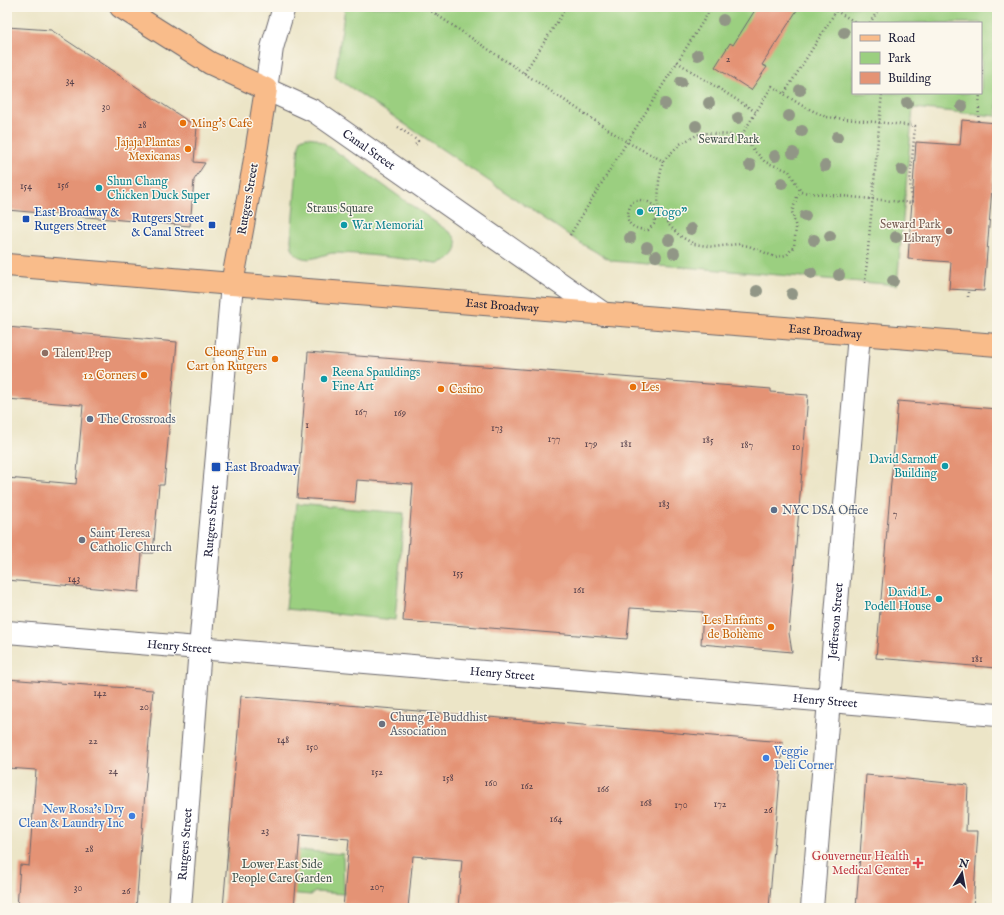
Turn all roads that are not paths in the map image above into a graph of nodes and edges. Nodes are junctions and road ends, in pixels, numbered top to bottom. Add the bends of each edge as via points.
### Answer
1 (121, 7) edge
2 (284, 7) edge
3 (266, 89) junction
4 (7, 265) edge
5 (232, 284) junction
6 (604, 314) junction
7 (860, 334) junction
8 (997, 345) edge
9 (7, 632) edge
10 (200, 648) junction
11 (829, 701) junction
12 (997, 715) edge
13 (180, 908) edge
14 (812, 908) edge

1 - 3 main road, Canal Street via 210,63
2 - 3 street via 272,48
3 - 5 main road, Rutgers Street
3 - 6 street, Canal Street via 314,110
4 - 5 main road, East Broadway
5 - 6 main road, East Broadway
5 - 10 street, Rutgers Street
6 - 7 main road, East Broadway
7 - 8 main road, East Broadway
7 - 11 street, Jefferson Street
9 - 10 street, Henry Street
10 - 11 street, Henry Street
10 - 13 street, Rutgers Street
11 - 12 street, Henry Street
11 - 14 street, Jefferson Street

